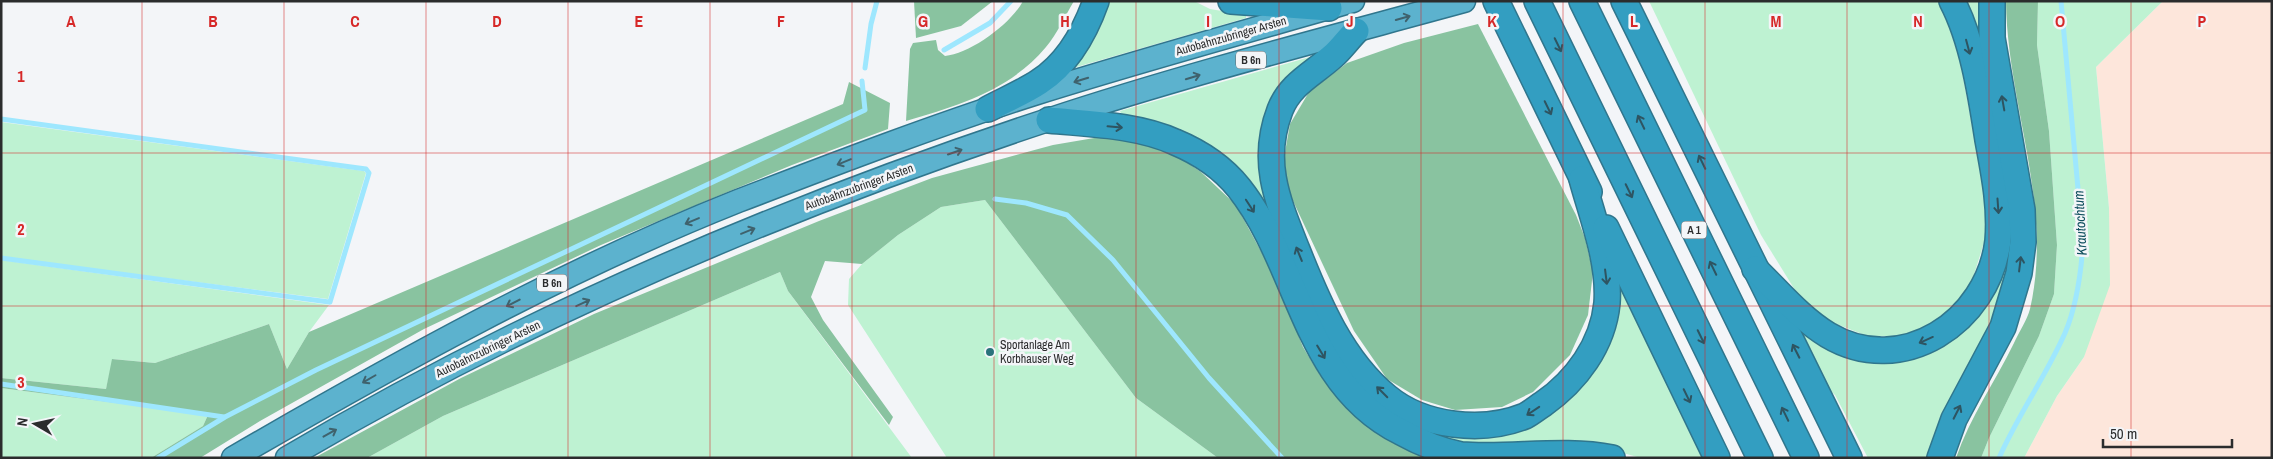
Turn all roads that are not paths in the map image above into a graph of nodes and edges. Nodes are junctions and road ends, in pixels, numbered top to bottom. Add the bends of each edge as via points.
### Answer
1 (1096, 1) edge
2 (1230, 1) edge
3 (1353, 1) edge
4 (1496, 1) edge
5 (1537, 1) edge
6 (1582, 1) edge
7 (1624, 1) edge
8 (1952, 1) edge
9 (1992, 1) edge
10 (1460, 2) edge
11 (1329, 8) junction
12 (1356, 31) junction
13 (988, 109) junction
14 (1049, 120) junction
15 (1582, 178) junction
16 (1755, 268) junction
17 (233, 458) edge
18 (287, 458) edge
19 (1612, 458) edge
20 (1717, 458) edge
21 (1760, 458) edge
22 (1806, 458) edge
23 (1849, 458) edge
24 (1940, 458) edge

1 - 13 highway via 1085,29 1055,68 1040,81
2 - 11 highway
3 - 11 highway, Autobahnzubringer Arsten / B 6n
4 -> 15 highway
5 -> 21 highway
22 -> 6 highway, A 1
16 -> 7 highway
8 -> 16 highway via 1961,18 1977,80 1998,209 1998,241 1993,264 1963,315 1944,332 1917,344 1892,350 1863,348 1827,334 1804,317
24 -> 9 highway via 1954,419 2003,327 2019,273 2022,250 2022,210 1992,38
12 -> 10 highway, Autobahnzubringer Arsten / B 6n
11 -> 13 highway, Autobahnzubringer Arsten / B 6n
14 -> 12 highway, Autobahnzubringer Arsten / B 6n
15 -> 12 highway via 1607,277 1607,305 1601,330 1581,371 1560,392 1526,415 1495,424 1454,426 1422,416 1388,398 1362,372 1338,340 1286,222 1270,163 1272,138 1281,109 1294,87
13 -> 17 highway, Autobahnzubringer Arsten / B 6n via 738,202 539,290 386,369
18 -> 14 highway, Autobahnzubringer Arsten / B 6n via 434,375 679,259 800,209
14 -> 19 highway via 1124,128 1173,141 1219,169 1238,188 1261,223 1317,345 1336,376 1381,421 1428,445 1461,455
15 -> 20 highway
23 -> 16 highway

